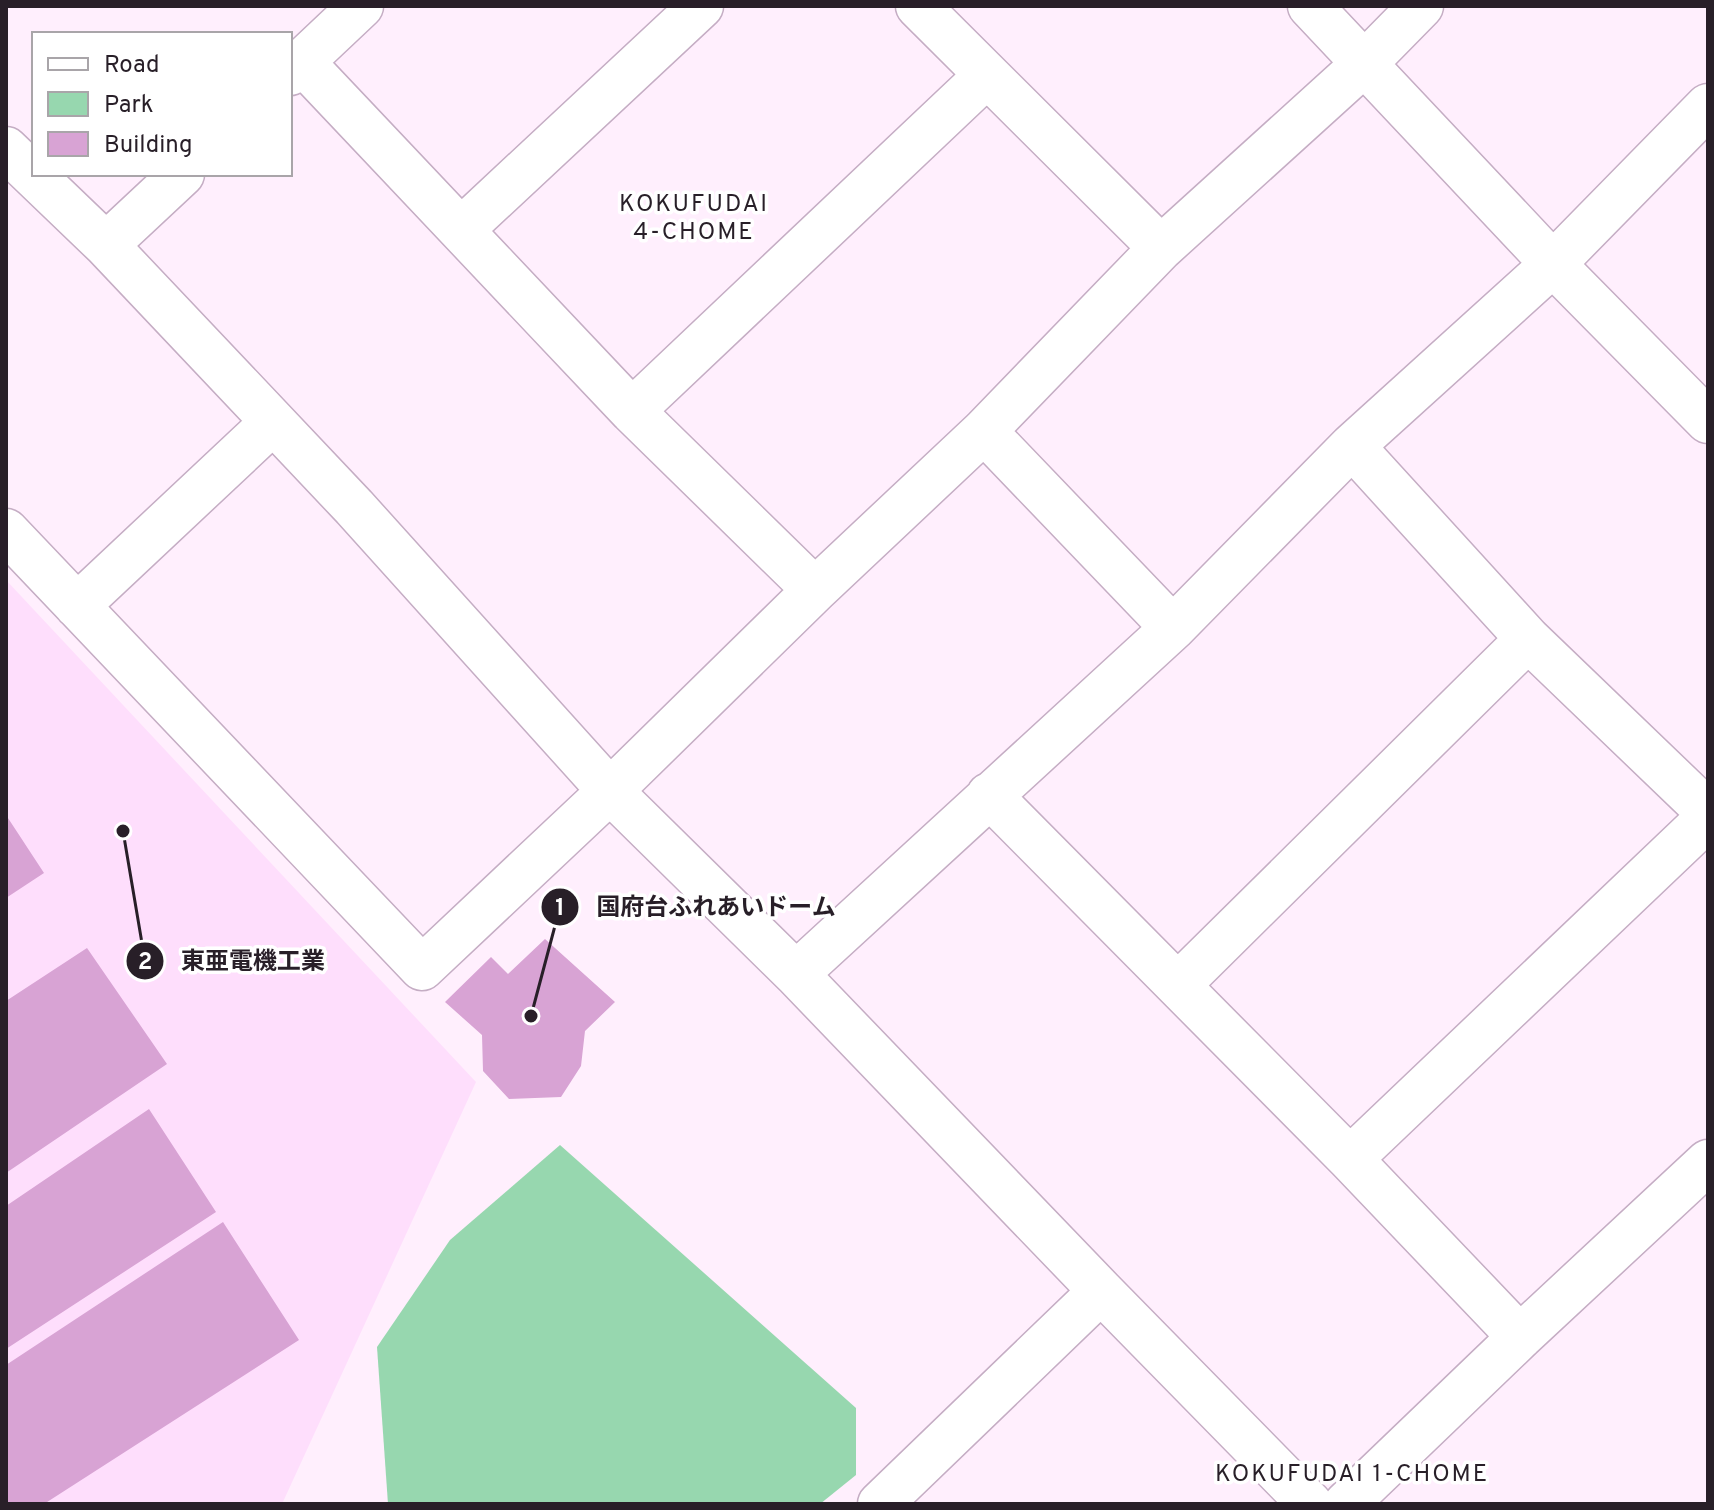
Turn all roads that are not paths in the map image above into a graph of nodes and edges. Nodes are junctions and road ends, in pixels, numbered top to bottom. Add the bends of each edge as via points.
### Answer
1 (361, 6) edge
2 (701, 6) edge
3 (918, 6) edge
4 (1310, 6) edge
5 (1421, 6) edge
6 (1365, 63) junction
7 (296, 68) edge
8 (987, 75) junction
9 (1708, 106) edge
10 (6, 149) edge
11 (32, 174) edge
12 (34, 176) edge
13 (180, 176) edge
14 (462, 229) junction
15 (106, 245) junction
16 (1161, 248) junction
17 (1553, 264) junction
18 (632, 411) junction
19 (1708, 421) edge
20 (273, 422) junction
21 (984, 431) junction
22 (1352, 446) junction
23 (6, 531) edge
24 (815, 590) junction
25 (77, 606) junction
26 (1173, 628) junction
27 (1528, 639) junction
28 (610, 791) junction
29 (989, 795) junction
30 (1708, 815) edge
31 (796, 974) junction
32 (1178, 985) junction
33 (1350, 1159) junction
34 (1705, 1170) edge
35 (1101, 1291) junction
36 (1520, 1337) junction
37 (880, 1504) edge
38 (1310, 1504) edge
39 (1346, 1504) edge

1 - 7 street
2 - 14 street
3 - 8 street
4 - 6 street
5 - 6 street
6 - 16 street
6 - 17 street
7 - 14 street
8 - 16 street
8 - 18 street
9 - 17 street
10 - 11 street
12 - 15 street
13 - 15 street
14 - 18 street
15 - 20 street
16 - 21 street
17 - 19 street
17 - 22 street
18 - 24 street
20 - 25 street
20 - 28 street
21 - 24 street
21 - 26 street
22 - 26 street
22 - 27 street
23 - 25 street
24 - 28 street
25 - 28 street via 422,968
26 - 29 street
27 - 30 street
27 - 32 street
28 - 31 street
29 - 31 street
29 - 32 street
30 - 33 street
31 - 35 street
32 - 33 street
33 - 36 street
34 - 36 street
35 - 37 street
35 - 38 street
36 - 39 street

